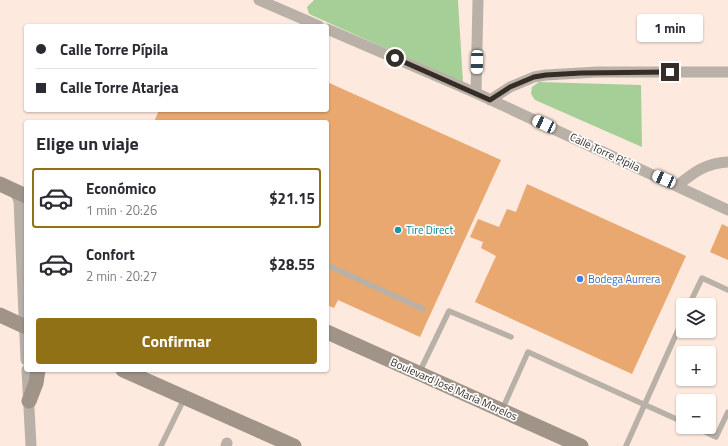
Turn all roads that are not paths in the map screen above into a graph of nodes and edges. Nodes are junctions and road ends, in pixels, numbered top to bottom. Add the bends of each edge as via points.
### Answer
1 (260, 0) edge
2 (478, 0) edge
3 (314, 24) edge
4 (329, 30) edge
5 (728, 72) edge
6 (476, 93) junction
7 (490, 100) junction
8 (728, 162) edge
9 (0, 184) edge
10 (677, 186) junction
11 (0, 193) edge
12 (22, 198) edge
13 (728, 210) edge
14 (329, 266) edge
15 (24, 284) edge
16 (728, 290) edge
17 (692, 298) edge
18 (423, 309) dead end
19 (0, 315) edge
20 (24, 327) edge
21 (329, 333) edge
22 (676, 334) edge
23 (512, 337) dead end
24 (27, 372) edge
25 (38, 372) edge
26 (128, 372) edge
27 (419, 373) junction
28 (185, 397) junction
29 (29, 401) junction
30 (644, 404) junction
31 (502, 411) junction
32 (728, 412) edge
33 (676, 419) edge
34 (710, 434) edge
35 (31, 446) edge
36 (161, 446) edge
37 (294, 446) edge
38 (582, 446) edge
39 (626, 446) edge

1 - 3 street
2 - 6 street
4 - 6 street, Calle Torre Pípila
5 - 7 street via 589,72 546,75 510,87
6 - 7 street, Calle Torre Pípila
7 - 10 street, Calle Torre Pípila
8 - 10 street via 699,169
9 - 12 main road
10 - 13 street, Calle Torre Pípila
11 - 12 main road
12 - 15 street
14 - 18 lane
16 - 17 lane via 702,278
19 - 20 main road
21 - 27 main road, Boulevard José María Morelos
22 - 30 lane
23 - 27 lane via 449,311
24 - 29 street
25 - 29 main road
26 - 28 main road
27 - 31 main road, Boulevard José María Morelos
28 - 36 lane
28 - 37 main road
29 - 35 street
30 - 31 lane via 528,352
30 - 33 lane
30 - 39 lane
31 - 38 main road, Boulevard José María Morelos
32 - 34 lane via 716,437

